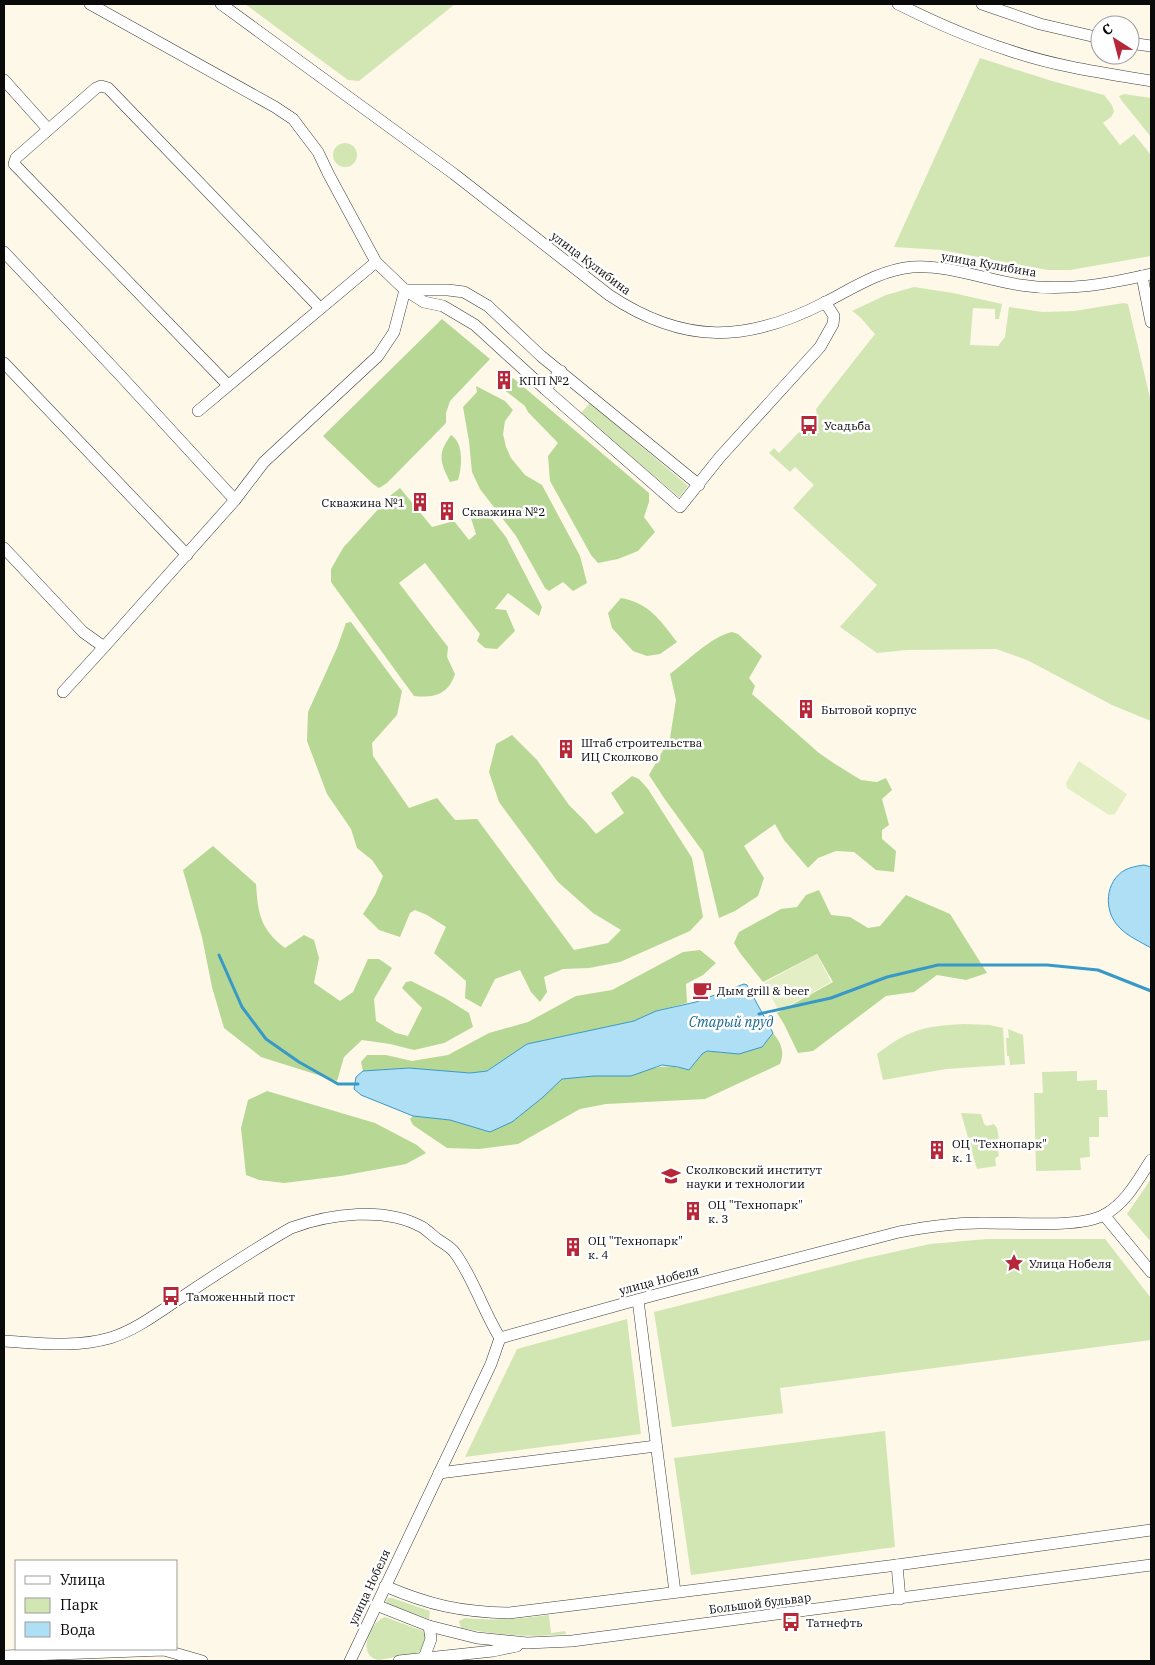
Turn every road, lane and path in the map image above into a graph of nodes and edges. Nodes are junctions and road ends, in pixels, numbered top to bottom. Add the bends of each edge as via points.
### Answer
1 (90, 4) edge
2 (221, 4) edge
3 (898, 4) edge
4 (982, 4) edge
5 (1090, 36) edge
6 (4, 80) edge
7 (1151, 81) edge
8 (48, 129) junction
9 (4, 252) edge
10 (376, 262) junction
11 (1146, 275) edge
12 (404, 290) junction
13 (826, 302) junction
14 (320, 308) junction
15 (1151, 322) edge
16 (528, 343) junction
17 (514, 360) junction
18 (4, 363) edge
19 (561, 371) junction
20 (228, 385) junction
21 (545, 389) junction
22 (198, 411) dead end
23 (699, 484) junction
24 (235, 500) junction
25 (4, 548) edge
26 (187, 555) junction
27 (104, 647) junction
28 (62, 692) dead end
29 (1151, 1160) edge
30 (1104, 1215) junction
31 (1151, 1272) edge
32 (638, 1300) junction
33 (500, 1338) junction
34 (4, 1341) edge
35 (656, 1446) junction
36 (439, 1472) junction
37 (1151, 1530) edge
38 (897, 1565) junction
39 (1151, 1565) edge
40 (385, 1586) junction
41 (675, 1592) junction
42 (900, 1599) junction
43 (376, 1605) junction
44 (429, 1626) junction
45 (527, 1644) junction
46 (4, 1656) edge
47 (424, 1658) junction
48 (202, 1661) edge
49 (350, 1661) edge
50 (400, 1661) edge

1 - 10 street via 293,119 318,152
2 - 13 street, улица Кулибина via 454,174 632,311 673,327 722,333 757,330
3 - 7 street via 1009,51
4 - 5 street via 1040,24
6 - 8 street
8 - 14 street via 96,88 108,88
8 - 20 street via 16,158 16,168
9 - 24 street
10 - 12 street
10 - 14 street
11 - 13 street, улица Кулибина via 1094,285 1047,288 915,266 885,273
11 - 15 street
12 - 16 street via 464,292 488,306
12 - 17 street via 424,302 443,306 475,325
12 - 24 street via 394,332 378,356 264,462
13 - 23 street via 834,316 833,324 820,347
14 - 20 street
16 - 17 street
16 - 19 street
17 - 21 street
18 - 26 street
19 - 21 street
19 - 23 street
20 - 22 street
21 - 23 street via 680,507
24 - 26 street
25 - 27 street via 84,632
26 - 27 street
27 - 28 street
29 - 30 street via 1118,1206
30 - 31 street
30 - 32 street, улица Нобеля via 1066,1222 934,1226 864,1240
32 - 33 street, улица Нобеля
32 - 35 street
33 - 34 street via 454,1251 422,1227 407,1221 357,1214 324,1218 291,1228 148,1319 114,1336 84,1343
33 - 36 street, улица Нобеля via 491,1364
35 - 36 street
35 - 41 street
36 - 40 street, улица Нобеля
37 - 38 street, Большой бульвар
38 - 41 street, Большой бульвар
38 - 42 street
39 - 42 street, Большой бульвар
40 - 41 street, Большой бульвар via 436,1605 483,1613 509,1613
40 - 43 street, улица Нобеля
42 - 45 street, Большой бульвар
43 - 44 street, Большой бульвар
43 - 49 street, улица Нобеля
44 - 45 street, Большой бульвар via 477,1638
44 - 47 street via 431,1639
45 - 47 street
46 - 48 street via 164,1650
47 - 50 street

